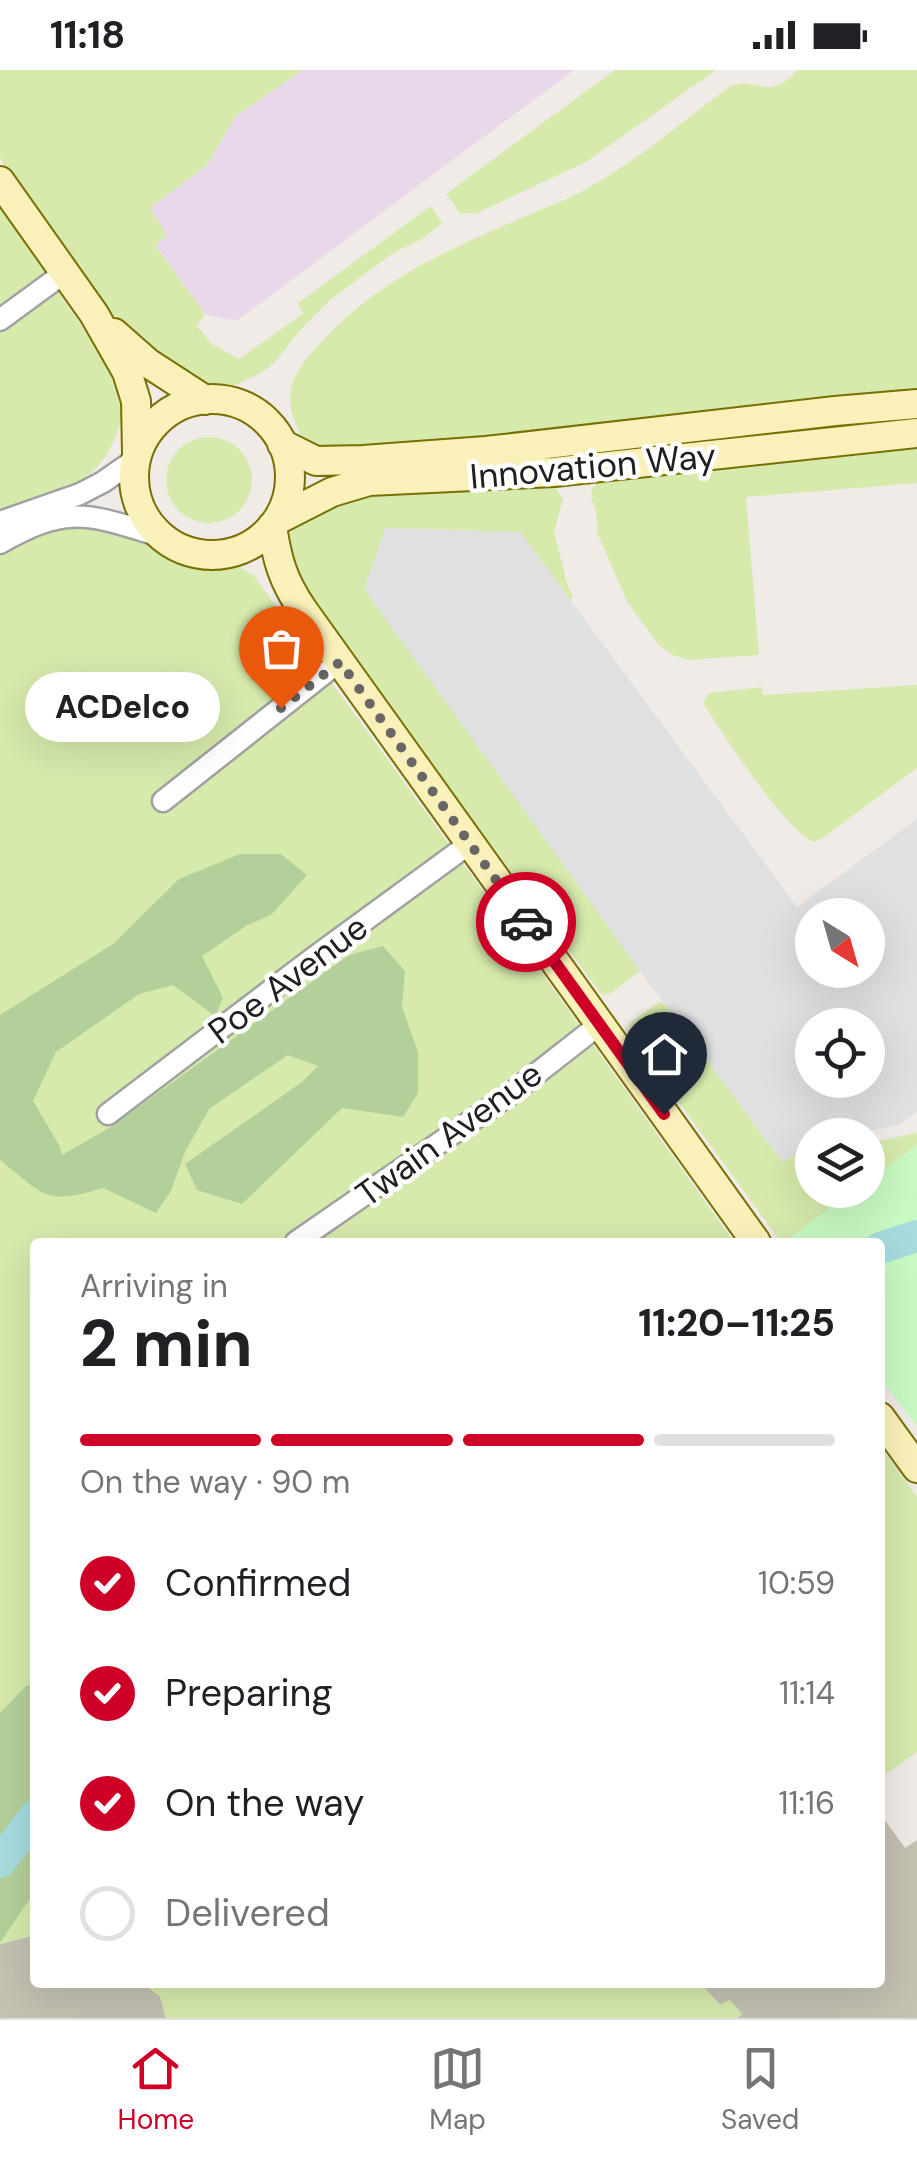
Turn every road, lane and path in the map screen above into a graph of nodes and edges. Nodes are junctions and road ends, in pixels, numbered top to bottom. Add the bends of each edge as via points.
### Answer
1 (0, 181) edge
2 (64, 272) junction
3 (94, 314) junction
4 (0, 320) edge
5 (205, 400) junction
6 (917, 404) edge
7 (917, 433) edge
8 (282, 444) junction
9 (136, 457) junction
10 (0, 522) edge
11 (274, 523) junction
12 (160, 536) junction
13 (0, 543) edge
14 (239, 550) junction
15 (288, 588) junction
16 (340, 662) junction
17 (164, 801) dead end
18 (468, 844) junction
19 (600, 1024) junction
20 (108, 1114) dead end
21 (302, 1238) edge
22 (753, 1238) edge
23 (885, 1424) edge
24 (917, 1468) edge

1 - 2 main road
2 - 3 main road
2 - 4 street
3 - 5 main road via 148,363
3 - 9 main road via 135,393
5 - 8 main road via 245,406
5 - 9 main road via 162,417
6 - 8 main road, Innovation Way via 363,460 316,460
7 - 11 main road, Innovation Way via 554,472 368,481
8 - 11 main road via 290,483
9 - 10 street via 80,494
9 - 12 main road via 136,499
11 - 14 main road
11 - 15 main road via 276,558
12 - 13 street via 77,515 41,522
12 - 14 main road via 198,554
14 - 15 main road
15 - 16 main road
16 - 17 street
16 - 18 main road
18 - 19 main road
18 - 20 street, Poe Avenue
19 - 21 street, Twain Avenue
19 - 22 main road
23 - 24 main road

